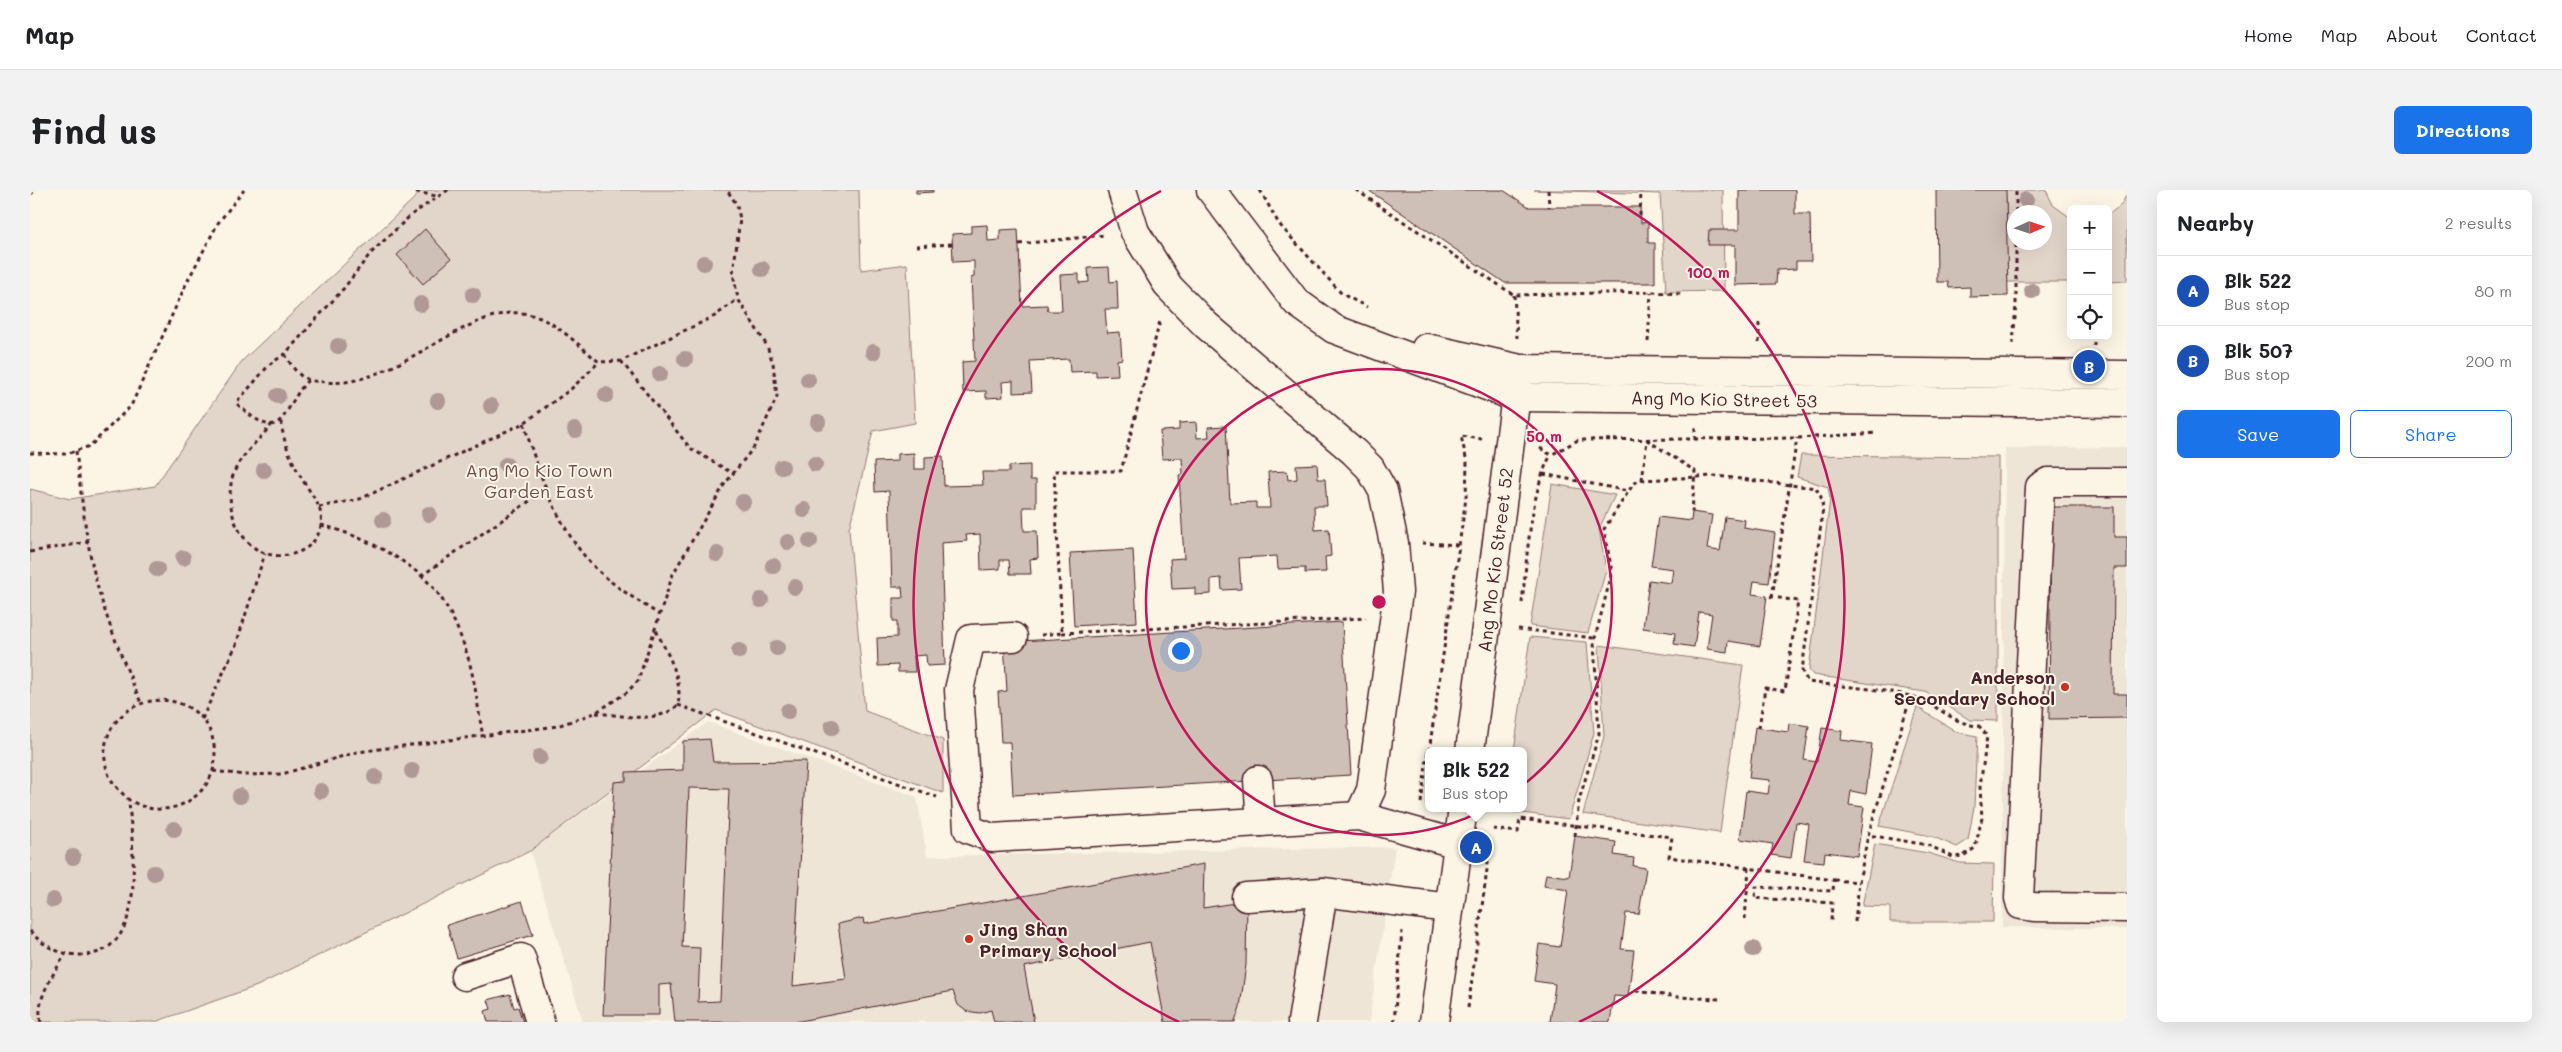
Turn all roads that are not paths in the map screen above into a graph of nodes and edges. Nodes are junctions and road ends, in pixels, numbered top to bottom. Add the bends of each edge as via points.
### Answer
1 (1122, 190) edge
2 (1211, 190) edge
3 (1334, 328) junction
4 (1519, 358) junction
5 (2127, 375) edge
6 (1516, 397) junction
7 (2127, 403) edge
8 (2127, 482) edge
9 (1013, 637) road end
10 (1471, 747) edge
11 (1258, 780) dead end
12 (1462, 812) edge
13 (1359, 816) junction
14 (1260, 822) junction
15 (1458, 844) junction
16 (1323, 892) junction
17 (1246, 897) dead end
18 (1450, 908) junction
19 (2127, 908) edge
20 (465, 976) dead end
21 (540, 1022) edge
22 (1302, 1022) edge
23 (1434, 1022) edge

1 - 13 street via 1135,232 1169,287 1206,325 1370,468 1383,491 1394,543 1398,592 1371,790
2 - 3 street, Ang Mo Kio Street 53 via 1296,302
3 - 4 street, Ang Mo Kio Street 53
3 - 6 street, Ang Mo Kio Street 53
4 - 5 street, Ang Mo Kio Street 53
4 - 6 street, Ang Mo Kio Street 52
6 - 7 street, Ang Mo Kio Street 53
6 - 10 street, Ang Mo Kio Street 52
8 - 19 street via 2048,482 2040,487 2019,898 2021,905 2034,907
9 - 14 street via 971,639 960,690 968,829 992,838
11 - 14 street
12 - 15 street
13 - 14 street
13 - 15 street
15 - 18 street
16 - 17 street
16 - 18 street
16 - 22 street
18 - 23 street
20 - 21 street via 521,958

